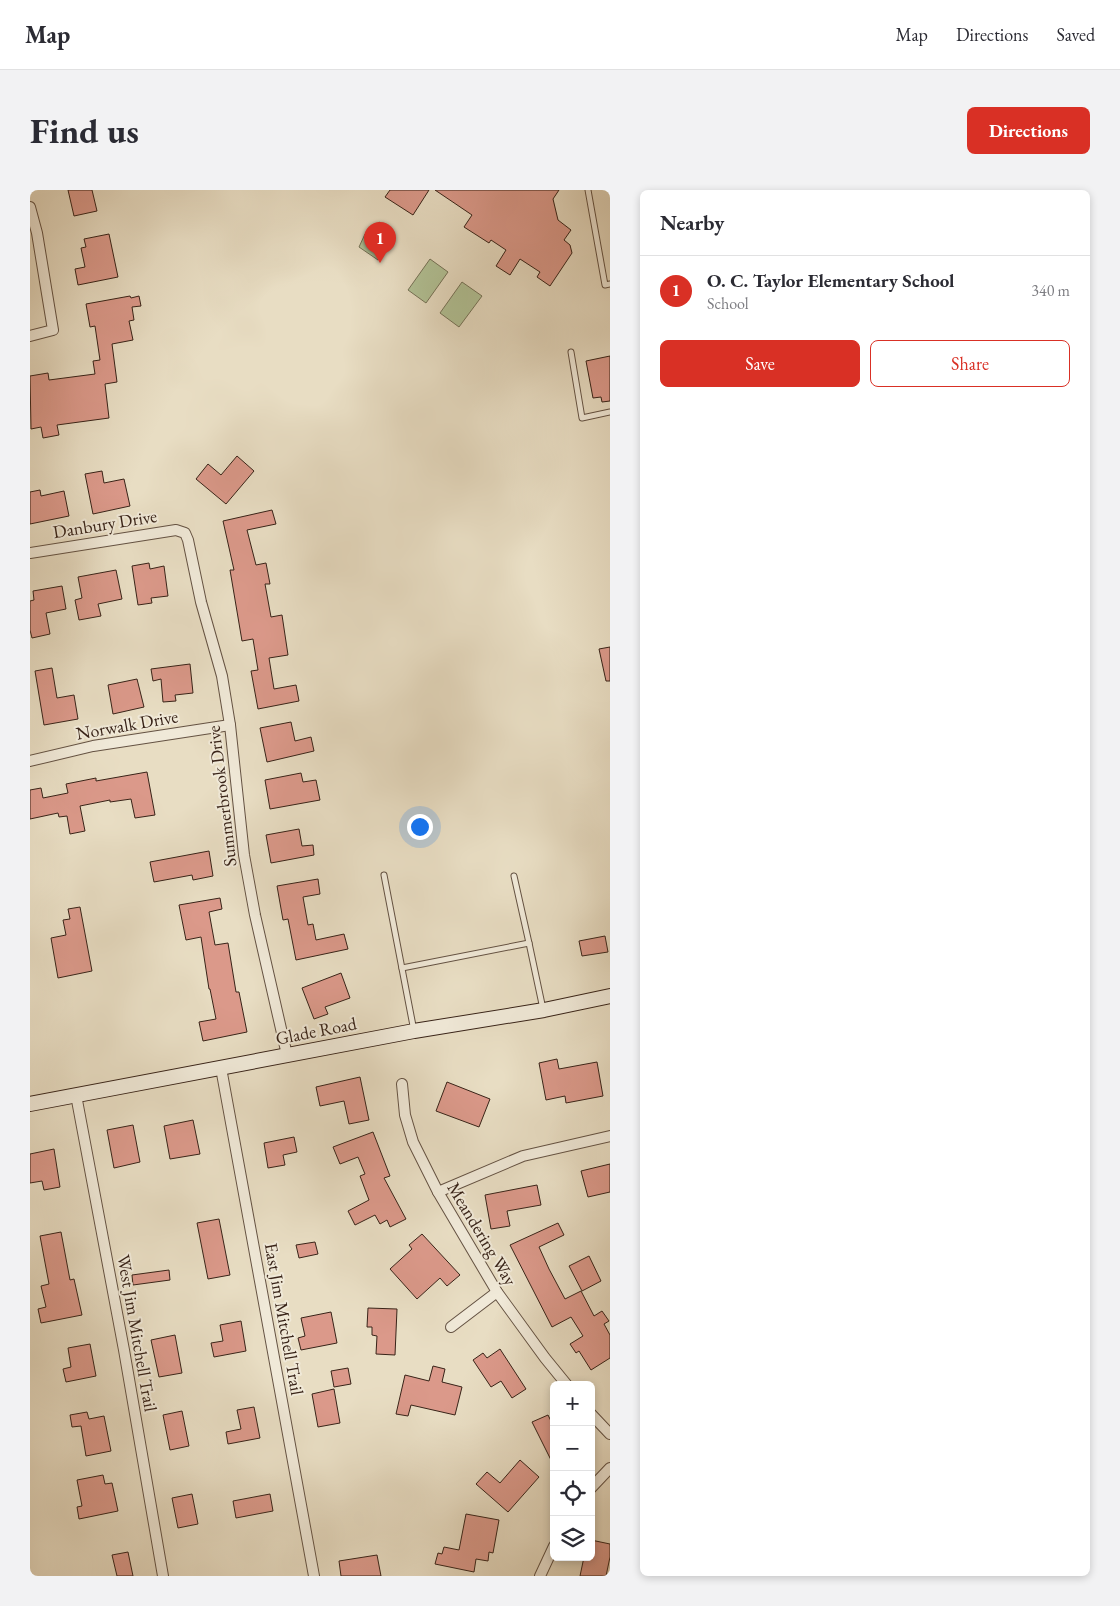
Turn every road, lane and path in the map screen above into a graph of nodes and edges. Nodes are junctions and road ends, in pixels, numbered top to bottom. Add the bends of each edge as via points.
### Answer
1 (588, 190) edge
2 (30, 207) edge
3 (610, 284) edge
4 (30, 336) edge
5 (571, 352) dead end
6 (610, 412) edge
7 (185, 533) joint
8 (30, 553) edge
9 (230, 725) junction
10 (30, 761) edge
11 (384, 875) dead end
12 (514, 876) dead end
13 (530, 943) junction
14 (402, 968) junction
15 (610, 996) edge
16 (544, 1010) junction
17 (414, 1031) junction
18 (287, 1055) junction
19 (221, 1068) junction
20 (402, 1084) dead end
21 (76, 1096) junction
22 (30, 1104) edge
23 (610, 1136) edge
24 (438, 1192) junction
25 (497, 1292) junction
26 (451, 1327) dead end
27 (563, 1381) edge
28 (595, 1418) edge
29 (610, 1434) edge
30 (610, 1468) edge
31 (595, 1484) edge
32 (550, 1555) edge
33 (164, 1576) edge
34 (314, 1576) edge
35 (540, 1576) edge

1 - 3 lane via 606,285
2 - 4 street via 53,330
5 - 6 lane via 582,418
7 - 8 street, Danbury Drive via 176,530
7 - 9 street, Summerbrook Drive via 222,676
9 - 10 street, Norwalk Drive via 94,746
9 - 18 street, Summerbrook Drive via 244,855
11 - 14 lane
12 - 13 lane
13 - 14 lane
13 - 16 lane
14 - 17 lane
15 - 16 main road, Glade Road
16 - 17 main road, Glade Road
17 - 18 main road, Glade Road
18 - 19 main road, Glade Road
19 - 21 main road, Glade Road
19 - 34 street, East Jim Mitchell Trail
20 - 24 street, Meandering Way via 404,1115 413,1142
21 - 22 main road, Glade Road
21 - 33 street, West Jim Mitchell Trail
23 - 24 street via 523,1156
24 - 25 street, Meandering Way
25 - 26 street
25 - 27 street, Meandering Way
28 - 29 street
30 - 31 street
32 - 35 street

